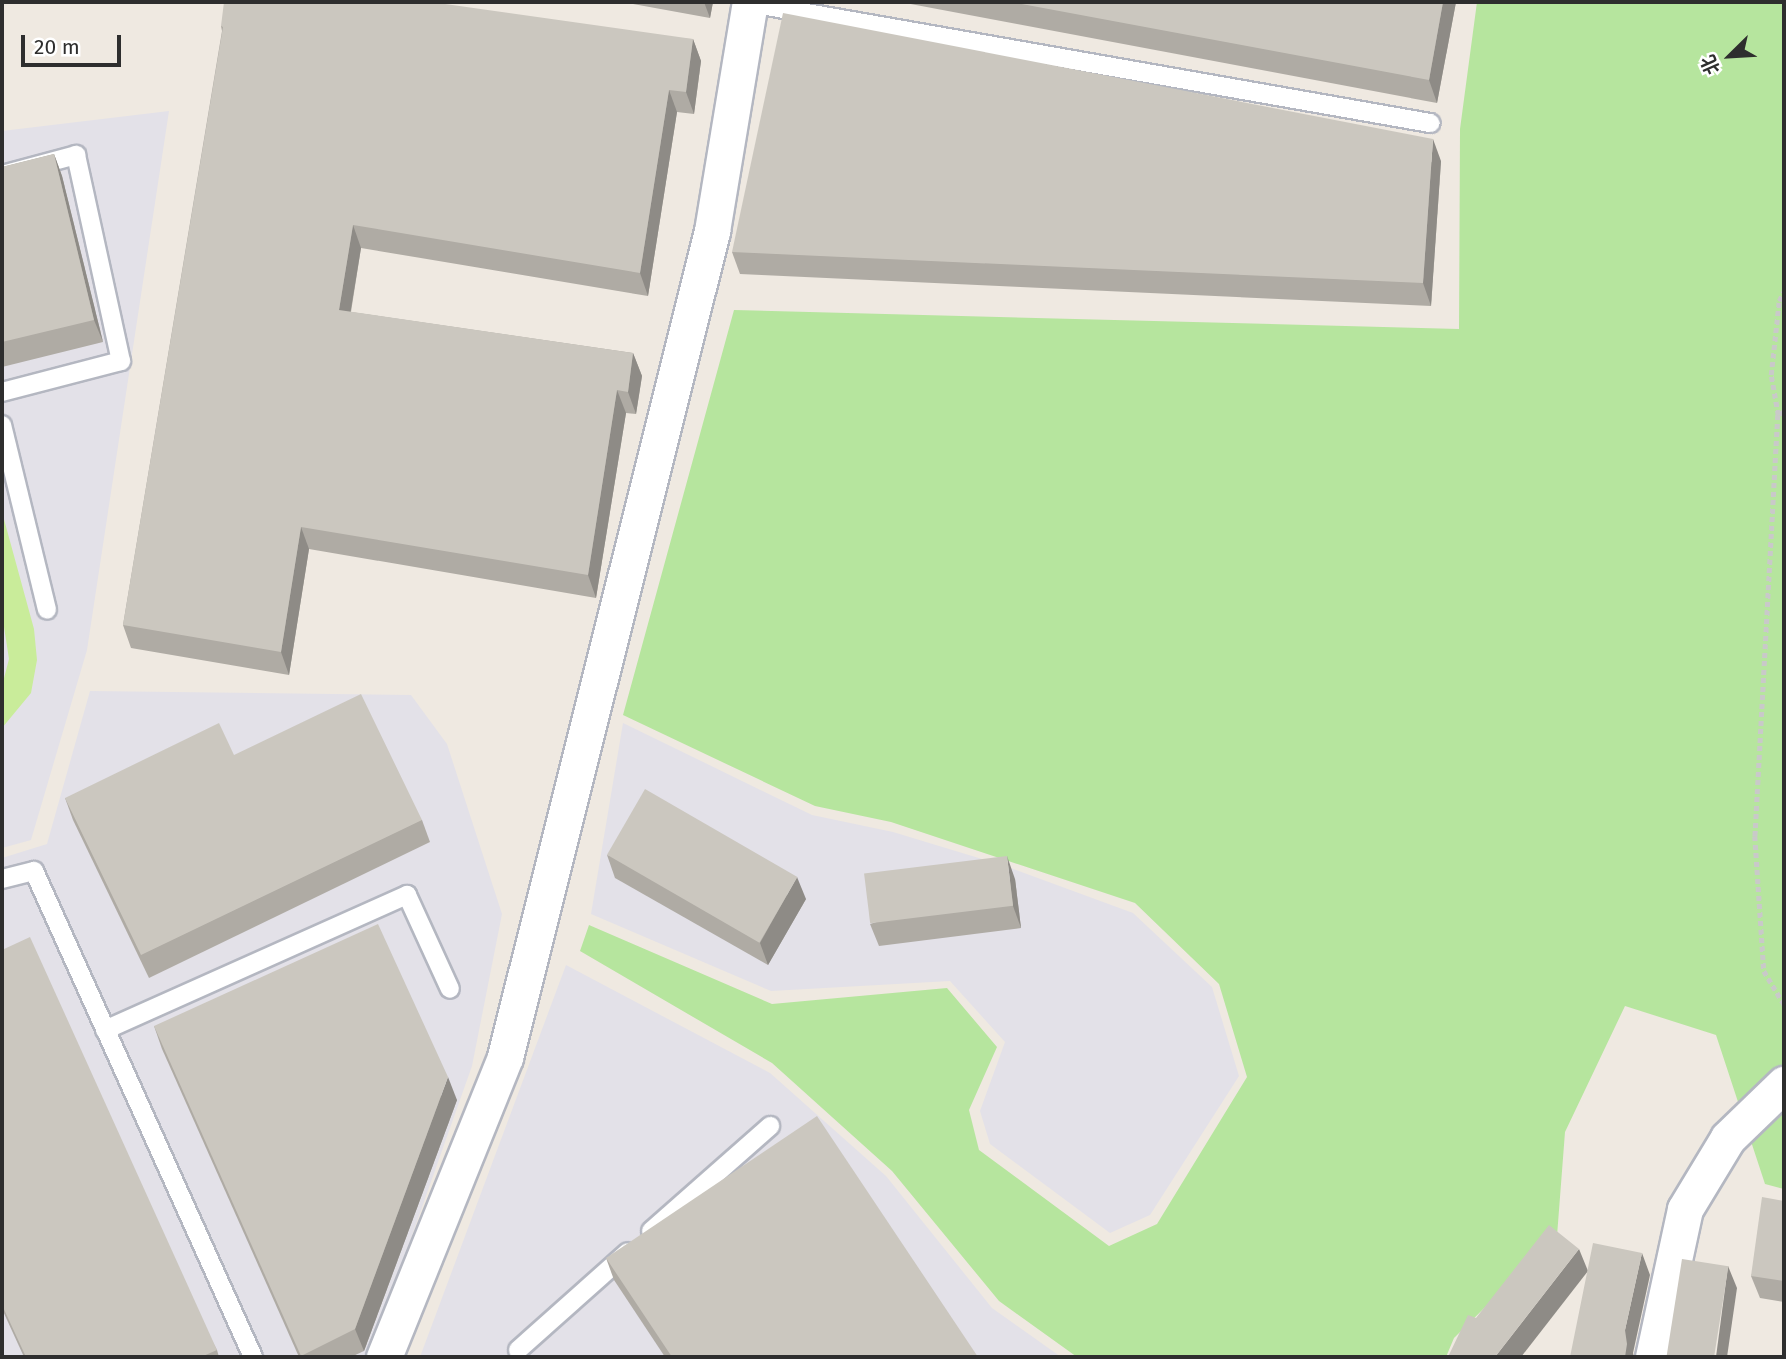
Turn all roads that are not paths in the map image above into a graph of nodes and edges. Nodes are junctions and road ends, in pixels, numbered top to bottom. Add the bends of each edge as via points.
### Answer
1 (750, 2) edge
2 (1430, 123) dead end
3 (2, 175) edge
4 (2, 392) edge
5 (2, 425) edge
6 (47, 610) dead end
7 (2, 879) edge
8 (450, 989) dead end
9 (105, 1030) junction
10 (1784, 1084) edge
11 (770, 1126) dead end
12 (516, 1355) edge
13 (253, 1357) edge
14 (384, 1357) edge
15 (1653, 1357) edge

1 - 2 lane
1 - 14 street via 712,231 505,1057
3 - 4 lane via 76,155 121,361
5 - 6 lane
7 - 9 lane via 34,871
8 - 9 lane via 407,895
9 - 13 lane
10 - 15 street via 1728,1138 1685,1209
11 - 12 lane

